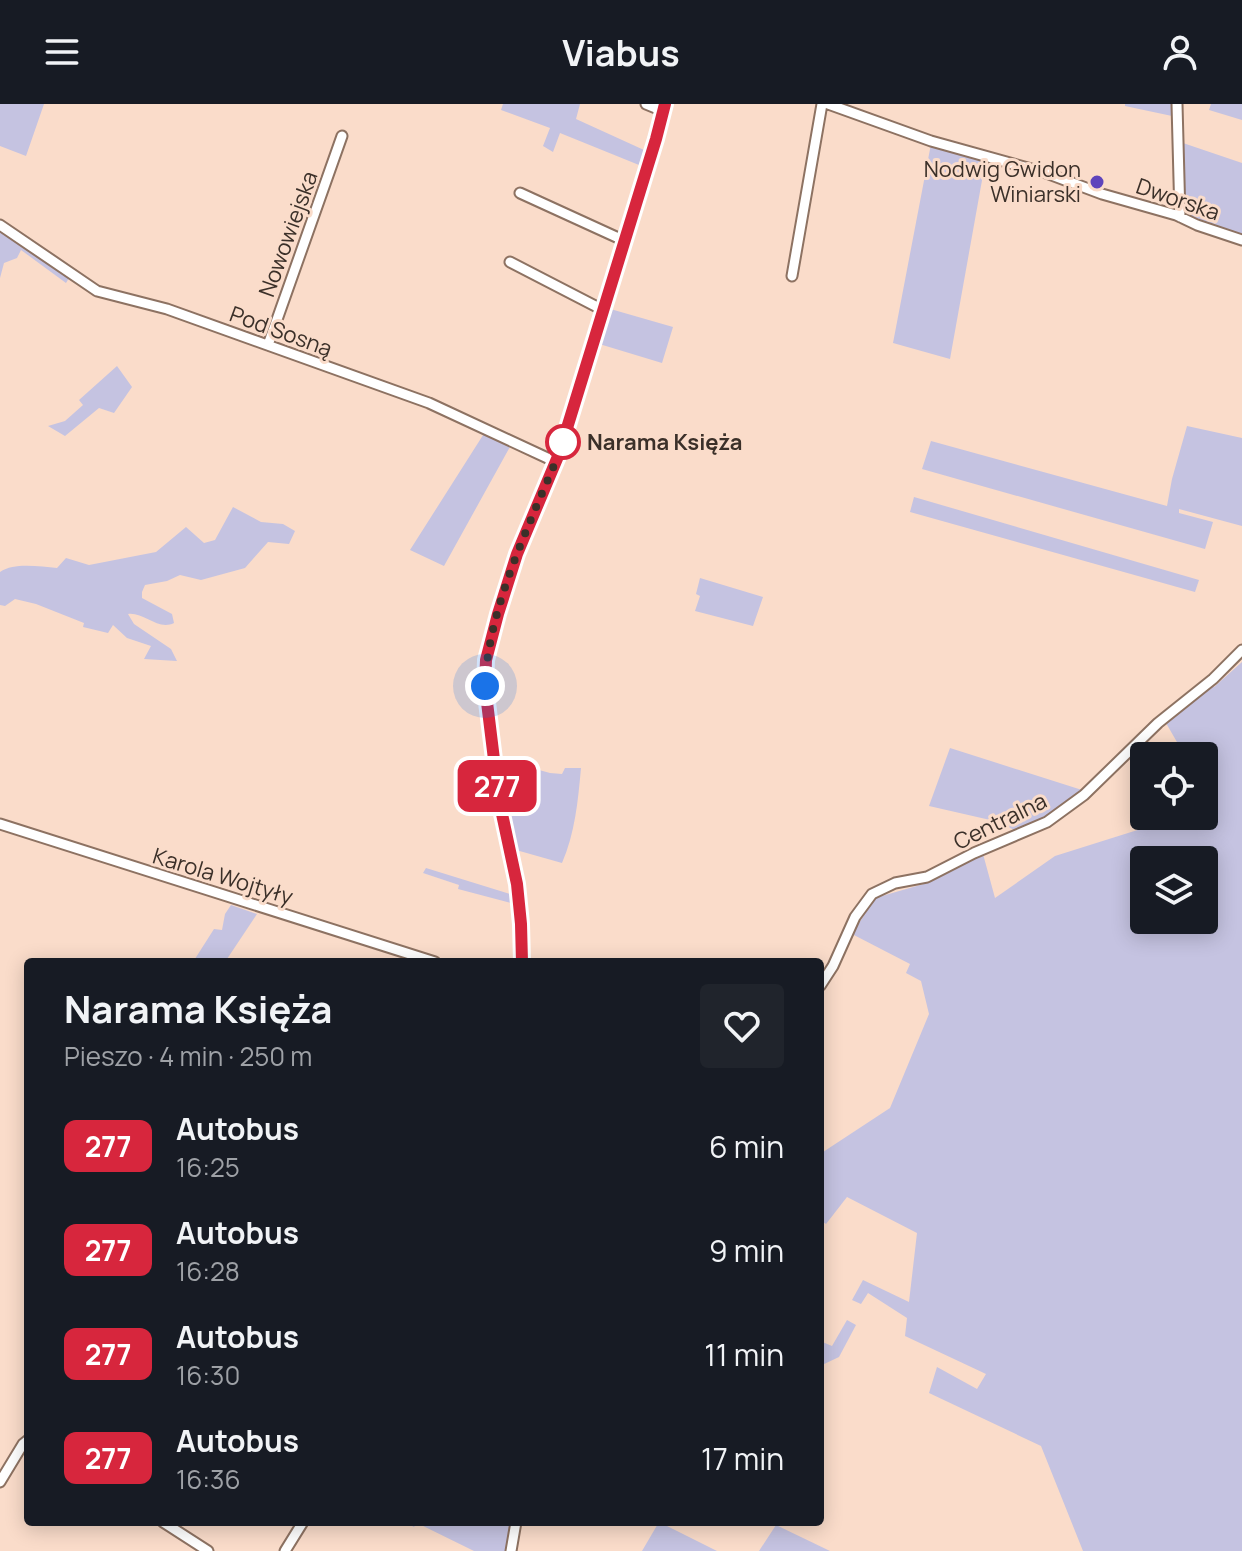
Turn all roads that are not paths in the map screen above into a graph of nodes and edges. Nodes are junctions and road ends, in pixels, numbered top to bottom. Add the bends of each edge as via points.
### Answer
1 (646, 104) edge
2 (825, 104) edge
3 (1177, 104) edge
4 (664, 107) edge
5 (342, 136) dead end
6 (520, 193) dead end
7 (1180, 217) junction
8 (0, 225) edge
9 (1242, 240) edge
10 (625, 241) junction
11 (510, 262) dead end
12 (792, 276) dead end
13 (603, 310) junction
14 (268, 345) junction
15 (556, 462) junction
16 (1242, 650) edge
17 (0, 824) edge
18 (422, 958) edge
19 (522, 958) edge
20 (824, 980) edge
21 (24, 1443) edge
22 (0, 1482) edge
23 (169, 1526) edge
24 (301, 1526) edge
25 (515, 1526) edge
26 (208, 1551) edge
27 (285, 1551) edge
28 (511, 1551) edge

1 - 4 street
2 - 7 street, Dworska
2 - 12 street
3 - 7 street
4 - 10 street
5 - 14 street, Nowowiejska
6 - 10 street
7 - 9 street, Dworska
8 - 14 street, Pod Sosną via 97,291
10 - 13 street
11 - 13 street
13 - 15 street
14 - 15 street, Pod Sosną via 429,403
15 - 19 street via 517,554 486,660 485,686 499,800 517,884
16 - 20 street, Centralna via 1084,795 1047,822 927,877 872,894
17 - 18 street, Karola Wojtyły
21 - 22 street
23 - 26 street
24 - 27 street
25 - 28 street

